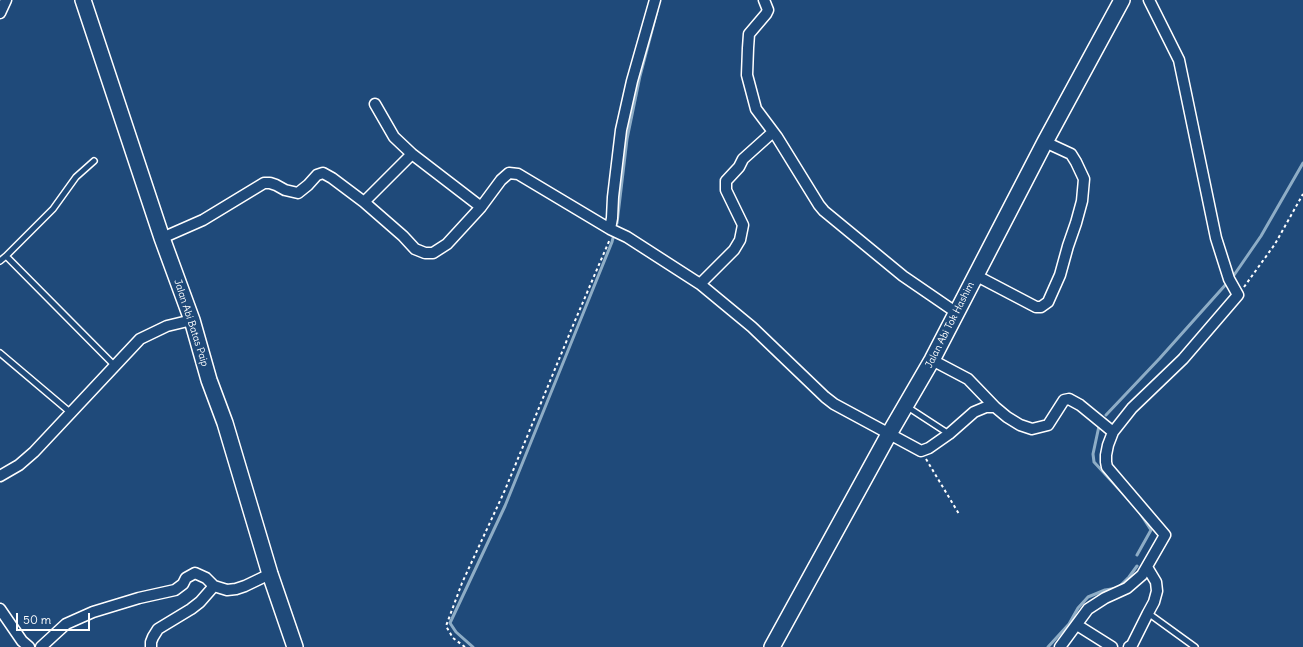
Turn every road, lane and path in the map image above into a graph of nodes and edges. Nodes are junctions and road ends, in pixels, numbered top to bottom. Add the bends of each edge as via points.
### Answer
1 (6, 0) edge
2 (83, 0) edge
3 (655, 0) edge
4 (764, 0) edge
5 (1122, 0) edge
6 (1149, 0) edge
7 (0, 13) edge
8 (375, 104) dead end
9 (773, 132) junction
10 (1045, 142) junction
11 (412, 154) junction
12 (94, 161) dead end
13 (1303, 194) edge
14 (364, 202) junction
15 (481, 208) junction
16 (610, 229) junction
17 (162, 238) junction
18 (6, 256) junction
19 (0, 261) edge
20 (975, 276) junction
21 (700, 284) junction
22 (1236, 292) junction
23 (957, 313) junction
24 (192, 320) junction
25 (0, 353) edge
26 (932, 360) junction
27 (114, 365) junction
28 (906, 406) junction
29 (995, 407) junction
30 (72, 413) junction
31 (1113, 432) junction
32 (889, 434) junction
33 (949, 434) junction
34 (921, 451) junction
35 (0, 476) edge
36 (959, 514) dead end
37 (1147, 567) junction
38 (270, 574) junction
39 (214, 586) junction
40 (0, 609) edge
41 (1148, 613) junction
42 (1077, 625) junction
43 (29, 647) edge
44 (41, 647) edge
45 (151, 647) edge
46 (295, 647) edge
47 (465, 647) edge
48 (772, 647) edge
49 (1060, 647) edge
50 (1112, 647) edge
51 (1130, 647) edge
52 (1196, 647) edge

1 - 7 street
2 - 17 main road, Jalan Abi Batas Paip
3 - 16 street via 621,130
4 - 9 street via 768,10 750,34 747,75 756,109
5 - 10 main road, Jalan Abi Tok Hashim
6 - 22 street via 1179,60 1216,238 1229,279
8 - 11 street via 394,137
9 - 21 street via 743,159 726,181 726,190 743,225 740,240 734,250
9 - 23 street via 824,211 903,276
10 - 20 main road, Jalan Abi Tok Hashim
10 - 20 street via 1071,154 1084,179 1076,223 1060,275 1048,302 1036,307
11 - 14 street
11 - 15 street
12 - 18 lane via 76,177 53,209
13 - 22 path via 1275,244
14 - 15 street via 414,249 425,253 433,253 447,244
14 - 17 street via 323,173 317,175 298,193 264,183 203,220
15 - 16 street via 508,173 518,174
16 - 21 street via 627,237
16 - 47 path via 610,240 505,490 462,583 446,626 454,638
17 - 24 main road, Jalan Abi Batas Paip
18 - 19 lane
18 - 27 lane
20 - 23 main road, Jalan Abi Tok Hashim
21 - 32 street via 752,326 825,397
22 - 31 street via 1183,359 1132,408
23 - 26 main road, Jalan Abi Tok Hashim
24 - 27 street via 167,326 146,336
24 - 38 main road, Jalan Abi Batas Paip
25 - 30 lane
26 - 28 main road, Jalan Abi Tok Hashim
26 - 29 street via 968,379
27 - 30 street
28 - 32 main road, Jalan Abi Tok Hashim
28 - 33 lane
29 - 31 street via 1006,417 1032,429 1048,425 1064,400 1068,399 1080,405
29 - 33 street via 986,407 974,412
30 - 35 street via 34,452
31 - 37 street via 1106,455 1107,467 1165,535
32 - 34 street
32 - 48 main road, Jalan Abi Tok Hashim
33 - 34 street
34 - 36 path
37 - 41 street via 1156,582 1157,591
37 - 42 street via 1127,588 1105,598 1088,610
38 - 39 street via 236,589 227,590
38 - 46 main road, Jalan Abi Batas Paip
39 - 44 street via 206,578 195,573 186,578 175,590 105,608 66,624
39 - 45 street via 200,602 158,629
40 - 43 street
41 - 51 street
41 - 52 lane
42 - 49 street
42 - 50 street

